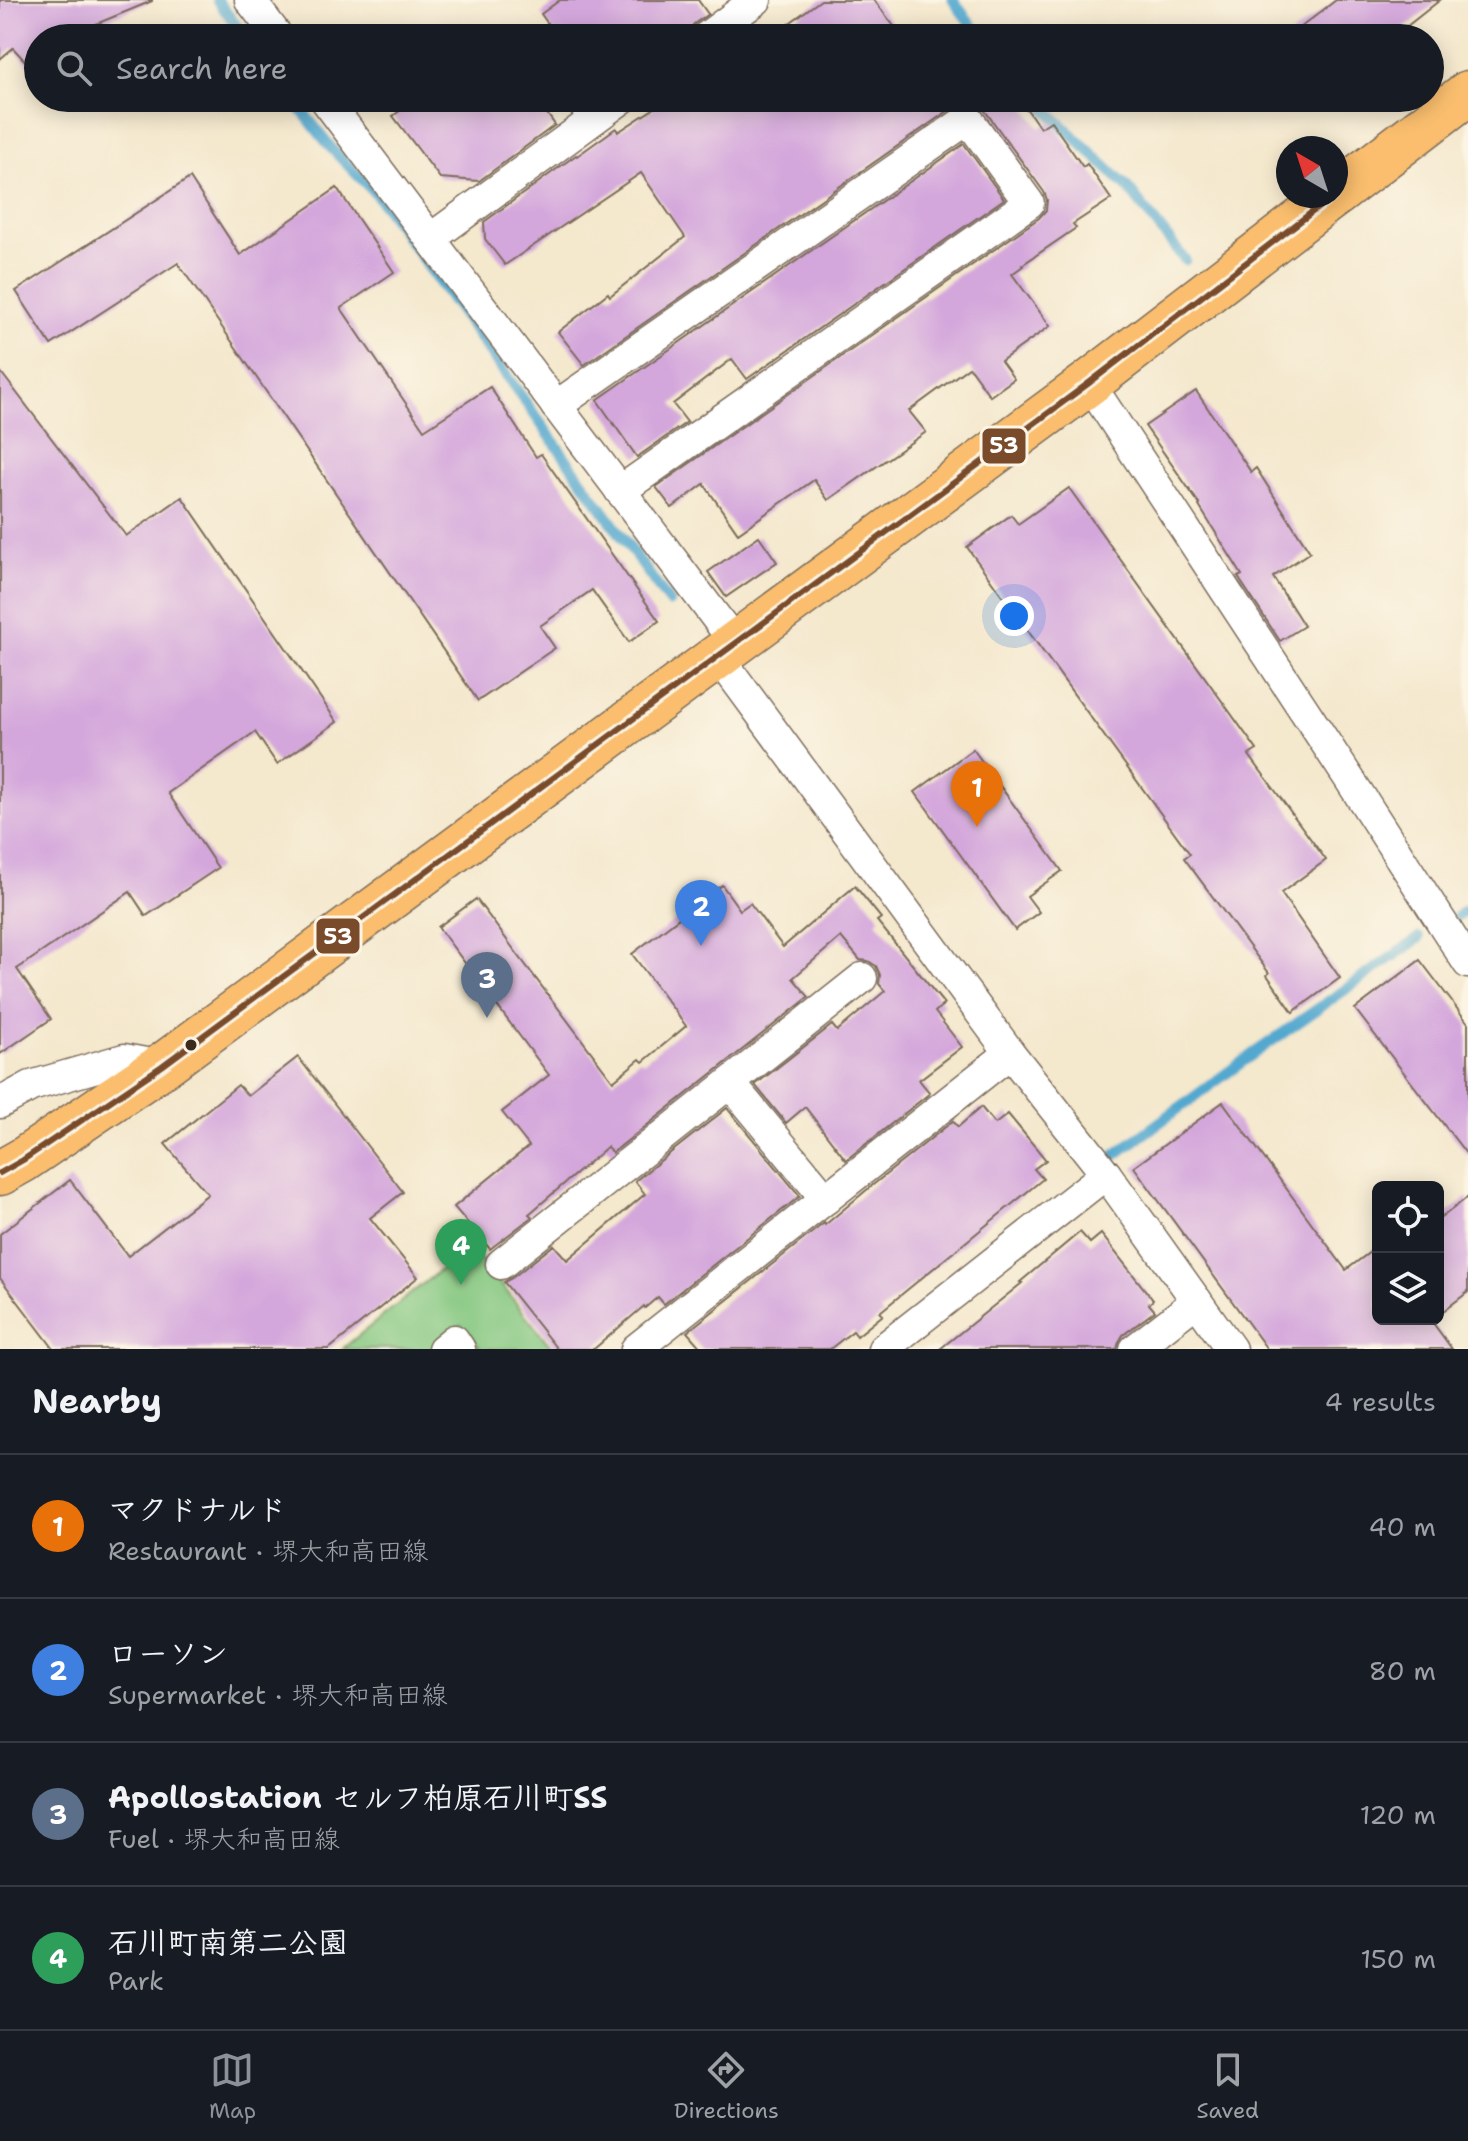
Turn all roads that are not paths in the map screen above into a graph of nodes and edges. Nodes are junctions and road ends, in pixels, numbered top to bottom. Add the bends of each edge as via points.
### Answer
1 (250, 0) edge
2 (756, 0) edge
3 (268, 24) edge
4 (724, 24) edge
5 (1468, 93) edge
6 (1444, 111) edge
7 (335, 112) edge
8 (581, 112) edge
9 (604, 112) edge
10 (1443, 112) edge
11 (589, 123) junction
12 (1348, 185) edge
13 (1318, 208) edge
14 (430, 239) junction
15 (1089, 383) junction
16 (556, 406) junction
17 (620, 491) junction
18 (727, 650) junction
19 (1468, 963) edge
20 (862, 978) dead end
21 (1010, 1053) junction
22 (162, 1066) junction
23 (730, 1083) junction
24 (0, 1103) edge
25 (0, 1173) edge
26 (1106, 1174) junction
27 (826, 1199) junction
28 (501, 1264) dead end
29 (1197, 1301) junction
30 (443, 1349) edge
31 (460, 1349) edge
32 (636, 1349) edge
33 (883, 1349) edge
34 (1135, 1349) edge
35 (1231, 1349) edge

1 - 3 street
2 - 4 street
5 - 6 main road
7 - 14 street
8 - 11 lane
9 - 11 street
10 - 12 main road
11 - 14 street
13 - 15 main road
14 - 16 street
15 - 18 main road
15 - 19 street
16 - 17 street
16 - 17 street via 968,119 1029,203
17 - 18 street
18 - 21 street
18 - 22 main road
20 - 23 street
21 - 26 street
21 - 27 street
22 - 24 street via 124,1059 31,1086
22 - 25 main road
23 - 27 street
23 - 28 street
26 - 29 street
26 - 33 street
27 - 32 street
29 - 34 street
29 - 35 street
30 - 31 street via 454,1340

